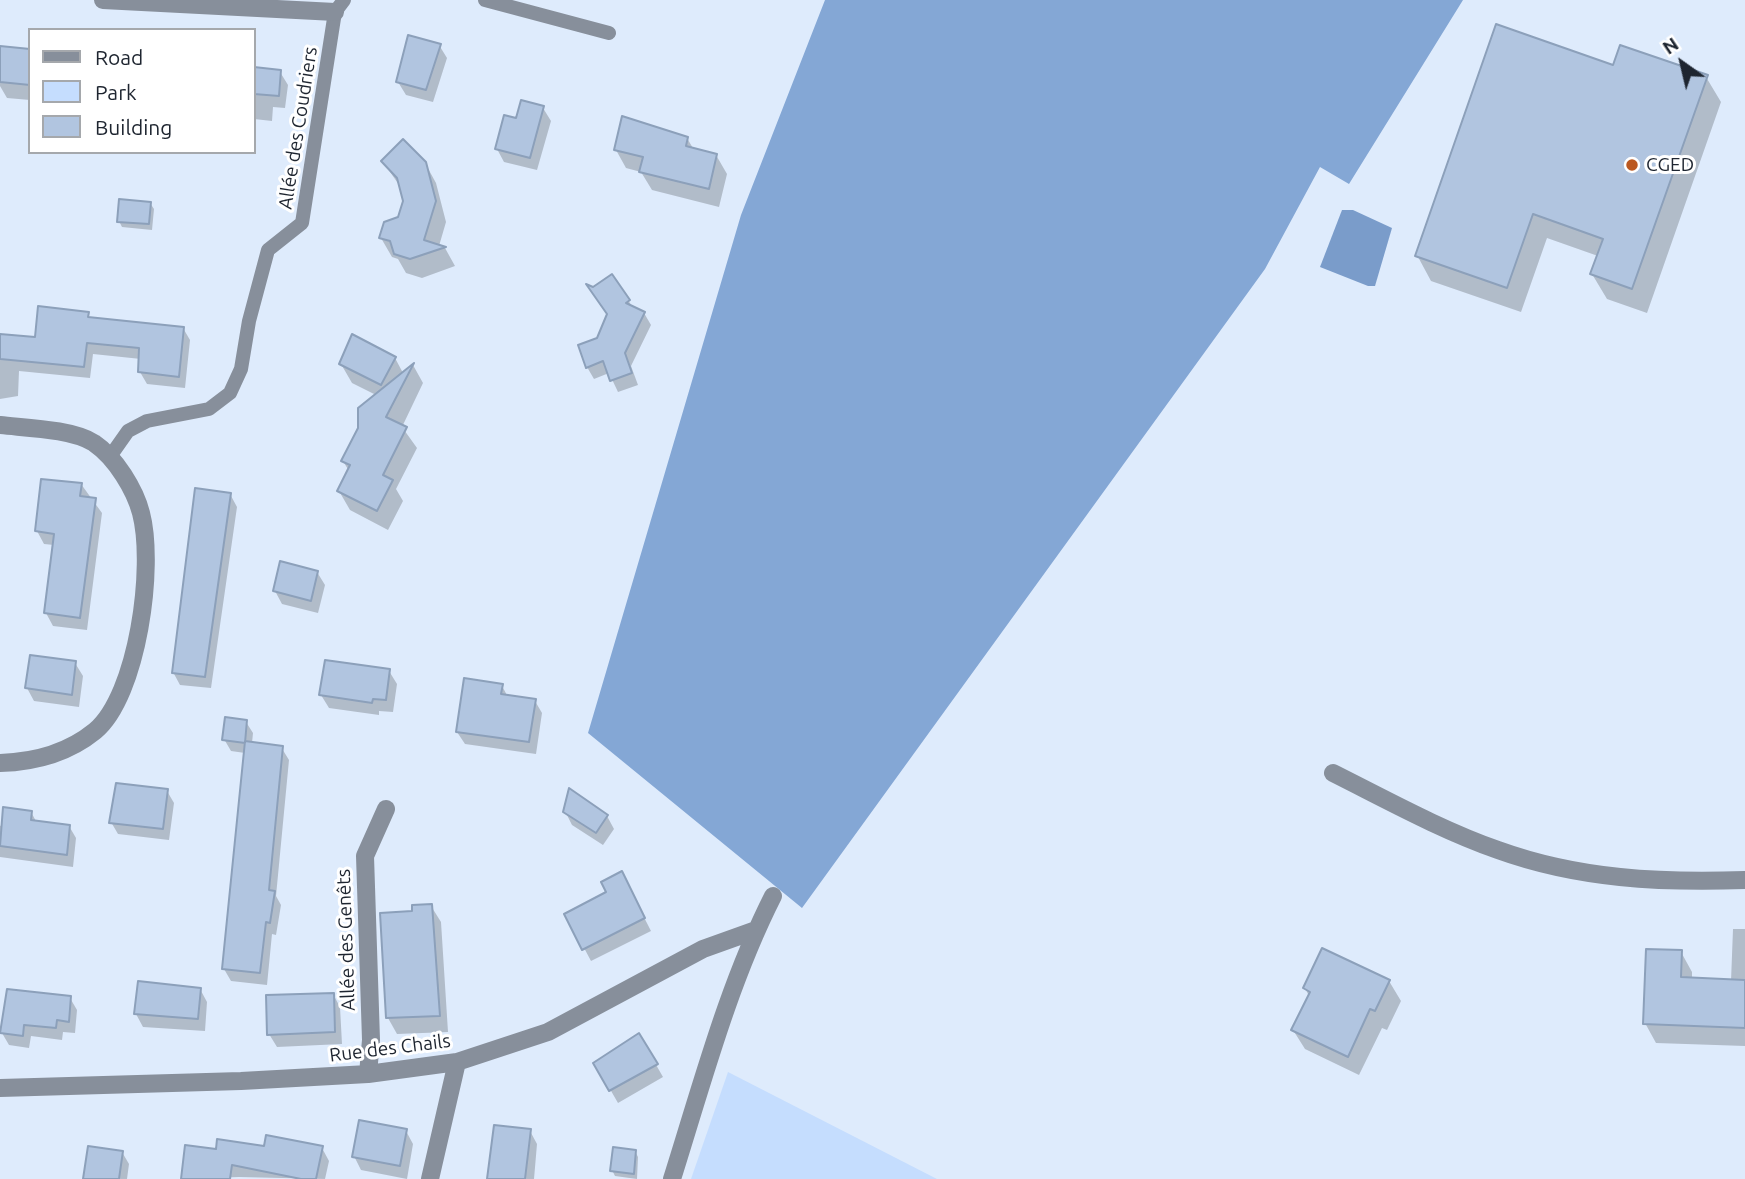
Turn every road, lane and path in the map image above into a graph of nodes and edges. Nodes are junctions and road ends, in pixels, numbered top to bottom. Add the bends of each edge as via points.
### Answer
1 (103, 0) edge
2 (485, 0) edge
3 (340, 6) edge
4 (610, 33) dead end
5 (0, 425) edge
6 (109, 458) junction
7 (0, 762) edge
8 (1333, 774) dead end
9 (386, 809) dead end
10 (1745, 880) edge
11 (774, 896) dead end
12 (756, 930) junction
13 (457, 1062) junction
14 (368, 1074) junction
15 (0, 1088) edge
16 (430, 1179) edge
17 (672, 1179) edge

1 - 3 street
2 - 4 lane
3 - 6 lane, Allée des Coudriers via 302,223 268,250 241,369 230,393 209,409 147,421 128,431
5 - 6 street via 50,430 93,443
6 - 7 street via 134,492 142,516 146,551 135,659 121,696 96,730 59,753
8 - 10 street via 1448,830 1552,866 1616,878 1684,883
9 - 14 street, Allée des Genêts via 365,856
11 - 12 street
12 - 13 street, Rue des Chails via 703,949 548,1032
12 - 17 street
13 - 14 street, Rue des Chails
13 - 16 street
14 - 15 street, Rue des Chails

